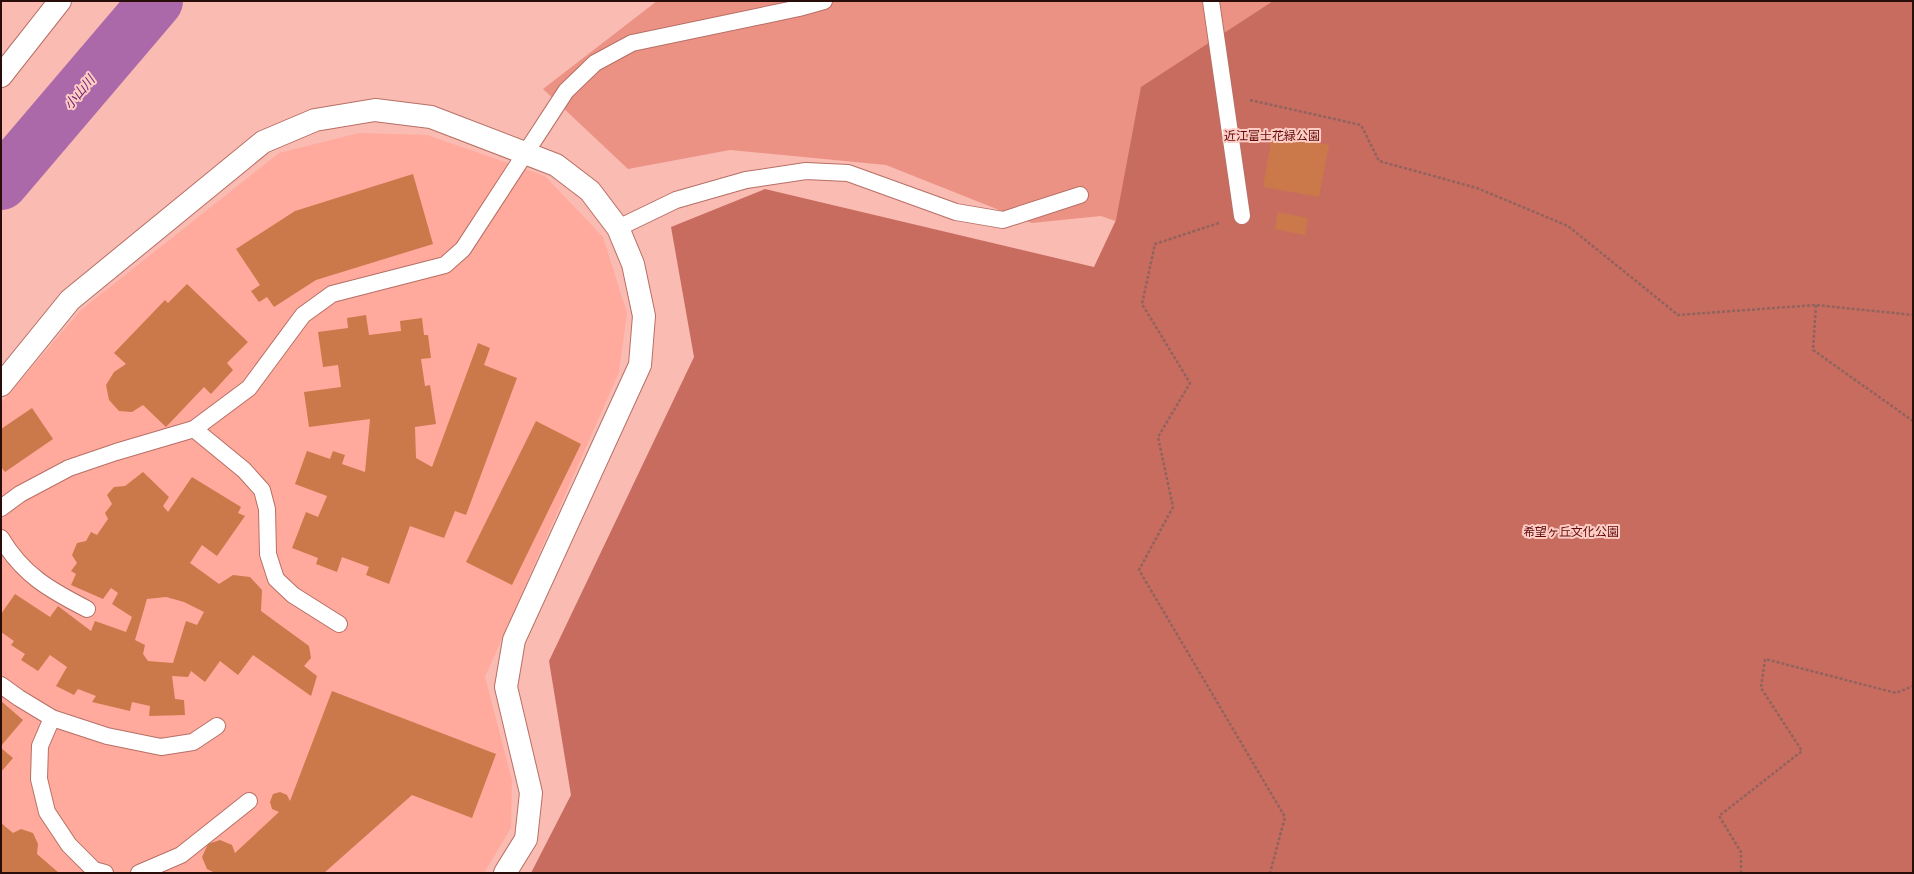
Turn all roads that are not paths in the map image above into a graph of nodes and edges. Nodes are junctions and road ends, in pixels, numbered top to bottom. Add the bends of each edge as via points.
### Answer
1 (60, 1) edge
2 (824, 1) edge
3 (1211, 1) edge
4 (1, 76) edge
5 (525, 153) junction
6 (1080, 195) dead end
7 (1242, 216) road end
8 (618, 228) junction
9 (1, 385) edge
10 (194, 429) junction
11 (1, 508) edge
12 (1, 538) edge
13 (88, 609) dead end
14 (339, 624) dead end
15 (1, 685) edge
16 (52, 718) junction
17 (217, 726) dead end
18 (249, 801) dead end
19 (105, 873) edge
20 (139, 873) edge
21 (505, 873) edge

1 - 4 street
2 - 5 lane via 632,43 595,63 566,91
3 - 7 lane
5 - 8 street via 556,165 590,191
5 - 9 street via 431,117 375,110 315,120 263,142 70,300
5 - 10 lane via 463,249 445,265 332,294 303,315 249,388
6 - 8 lane via 1003,220 956,212 848,173 806,171 746,180 676,200
8 - 21 street via 633,264 644,316 640,365 514,640 506,687 531,792 526,839
10 - 11 lane via 69,468 20,494
10 - 14 lane via 244,470 262,490 268,509 268,554 276,579 294,595
12 - 13 lane via 8,550 34,579
15 - 16 lane
16 - 17 lane via 107,736 161,747 193,742
16 - 19 lane via 40,746 38,779 47,812 69,845 94,870
18 - 20 lane via 181,855

